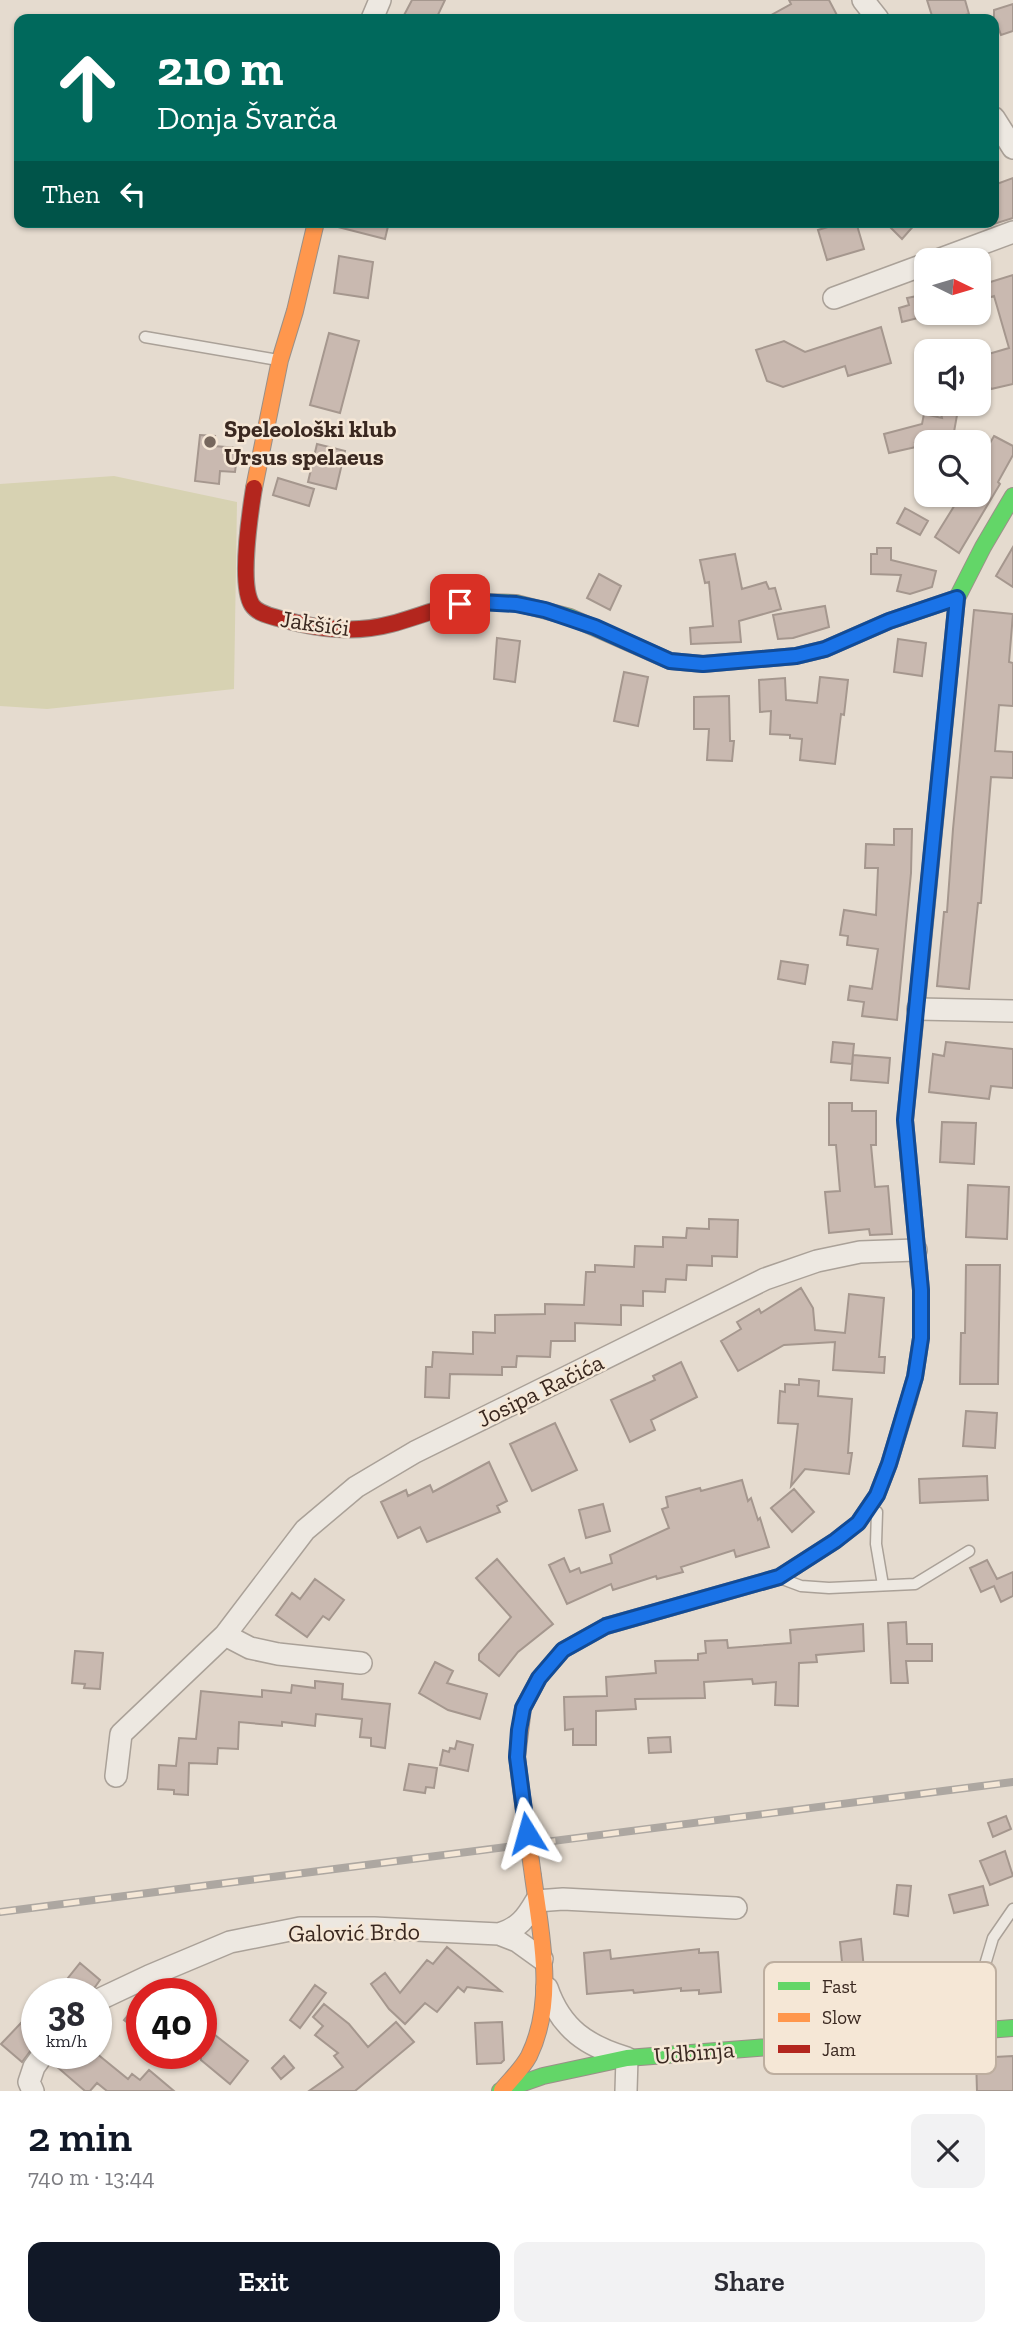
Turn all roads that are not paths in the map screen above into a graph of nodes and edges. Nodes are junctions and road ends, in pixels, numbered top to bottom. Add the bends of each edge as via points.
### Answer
1 (863, 0) edge
2 (874, 14) edge
3 (999, 126) edge
4 (1013, 148) edge
5 (315, 228) edge
6 (1013, 232) edge
7 (970, 248) edge
8 (914, 268) edge
9 (834, 298) dead end
10 (145, 337) dead end
11 (280, 360) junction
12 (1013, 496) edge
13 (957, 598) junction
14 (918, 1009) junction
15 (1013, 1011) edge
16 (916, 1250) junction
17 (877, 1495) junction
18 (969, 1551) dead end
19 (779, 1577) junction
20 (883, 1585) junction
21 (225, 1634) junction
22 (361, 1663) dead end
23 (116, 1776) dead end
24 (536, 1901) junction
25 (736, 1908) dead end
26 (1013, 1909) edge
27 (499, 1934) junction
28 (542, 1959) junction
29 (986, 1962) edge
30 (545, 1983) junction
31 (112, 1993) edge
32 (764, 2047) edge
33 (627, 2058) junction
34 (33, 2069) edge
35 (33, 2091) edge
36 (501, 2091) edge
37 (626, 2091) edge

1 - 2 street
3 - 4 street
5 - 11 street, Jakšići
6 - 7 street
8 - 9 street
10 - 11 lane
11 - 13 street, Jakšići via 252,501 246,559 249,596 253,607 266,615 306,626 361,630 460,604 516,604 570,617 670,661 703,664 825,649
12 - 13 street
13 - 14 street, Udbinja
14 - 15 street
14 - 16 street, Udbinja via 905,1120
16 - 17 street, Udbinja via 921,1338 915,1377
16 - 21 street, Josipa Račića via 860,1252 765,1279 415,1452 356,1487 304,1530
17 - 19 street, Udbinja via 858,1523
17 - 20 lane via 876,1544
18 - 20 lane via 915,1584
19 - 20 lane via 801,1586
19 - 24 street, Udbinja, bridge via 606,1626 563,1650 539,1678 523,1708 517,1757
21 - 22 street via 250,1648 278,1654
21 - 23 street, Josipa Račića via 121,1734
24 - 25 street
24 - 27 street via 524,1921
24 - 28 street, Udbinja
26 - 29 lane via 993,1938
27 - 28 street, Galović Brdo
27 - 31 street, Galović Brdo via 300,1928 230,1942
28 - 30 street, Udbinja
30 - 33 street, Udbinja via 552,2003 574,2032 590,2044
30 - 36 street, Udbinja via 538,2037 528,2059
32 - 33 street, Udbinja
33 - 36 street, Udbinja via 543,2076
33 - 37 street
34 - 35 street via 29,2082

